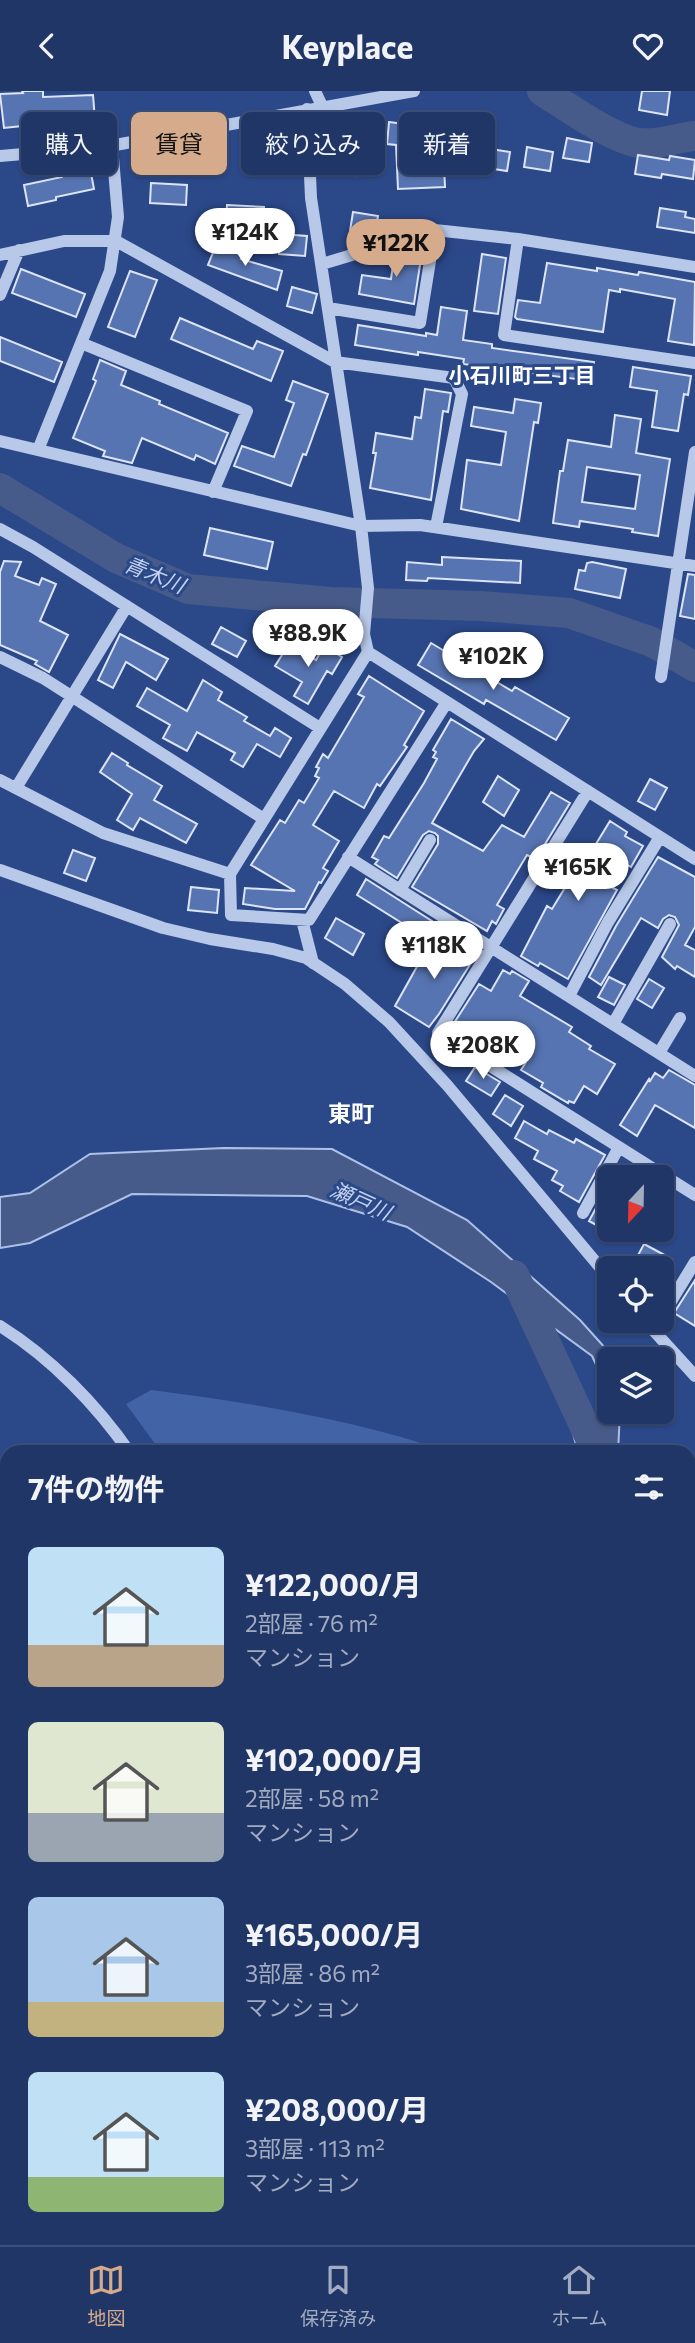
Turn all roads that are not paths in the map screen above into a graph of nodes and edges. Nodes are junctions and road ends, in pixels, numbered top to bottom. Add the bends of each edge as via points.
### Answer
1 (315, 91) edge
2 (414, 91) edge
3 (322, 106) junction
4 (307, 109) junction
5 (117, 145) edge
6 (21, 154) edge
7 (0, 156) edge
8 (114, 175) edge
9 (435, 230) junction
10 (518, 239) junction
11 (116, 241) junction
12 (19, 250) junction
13 (0, 255) edge
14 (322, 264) junction
15 (695, 267) edge
16 (0, 295) edge
17 (328, 308) junction
18 (81, 342) junction
19 (335, 362) junction
20 (695, 363) edge
21 (0, 441) edge
22 (38, 450) junction
23 (695, 452) edge
24 (213, 492) junction
25 (361, 526) junction
26 (436, 527) junction
27 (0, 529) edge
28 (679, 564) junction
29 (695, 566) edge
30 (127, 606) junction
31 (368, 652) junction
32 (0, 657) edge
33 (661, 677) dead end
34 (73, 697) junction
35 (447, 702) junction
36 (320, 728) junction
37 (0, 780) edge
38 (16, 789) junction
39 (588, 791) junction
40 (264, 819) junction
41 (660, 837) junction
42 (430, 840) dead end
43 (348, 857) junction
44 (695, 859) edge
45 (0, 870) edge
46 (230, 874) junction
47 (400, 890) junction
48 (302, 920) junction
49 (670, 924) dead end
50 (492, 948) junction
51 (313, 963) junction
52 (569, 996) junction
53 (680, 1018) dead end
54 (612, 1024) junction
55 (659, 1053) junction
56 (695, 1076) edge
57 (619, 1147) junction
58 (695, 1195) edge
59 (583, 1213) dead end
60 (695, 1262) edge
61 (597, 1264) edge
62 (674, 1296) edge
63 (0, 1326) edge
64 (659, 1333) edge
65 (695, 1376) edge
66 (123, 1445) edge

1 - 3 street
2 - 3 street
3 - 4 street
4 - 5 street
4 - 14 street via 311,198
6 - 7 street
8 - 11 street
9 - 10 street
9 - 14 street
9 - 17 street via 420,323
10 - 15 street
10 - 20 street via 504,335
11 - 12 street via 64,241
11 - 18 street via 110,271
11 - 19 street
12 - 13 street
12 - 16 street
14 - 17 street
17 - 19 street
18 - 22 street
18 - 24 street via 247,411
19 - 25 street
19 - 26 street via 454,378 462,394
21 - 22 street
22 - 24 street
23 - 28 street
24 - 25 street
25 - 26 street
25 - 31 street via 368,588 364,633
26 - 28 street
27 - 30 street
28 - 29 street
28 - 33 street
30 - 34 street
30 - 36 street
31 - 35 street
31 - 36 street
32 - 34 street
34 - 38 street
34 - 40 street
35 - 39 street
35 - 43 street
36 - 40 street
37 - 38 street
38 - 46 street via 103,833
39 - 41 street
39 - 50 street
40 - 46 street
41 - 44 street
41 - 52 street
42 - 47 street
43 - 47 street
43 - 48 street via 309,920
45 - 51 street via 163,928 273,949
46 - 48 street via 231,915
47 - 50 street
48 - 51 street
49 - 54 street
50 - 52 street
50 - 57 street via 438,1033
51 - 61 street via 389,1022
52 - 54 street
53 - 55 street
54 - 55 street
55 - 56 street
57 - 58 street
57 - 59 street
60 - 62 street
63 - 66 street via 78,1390
64 - 65 street

